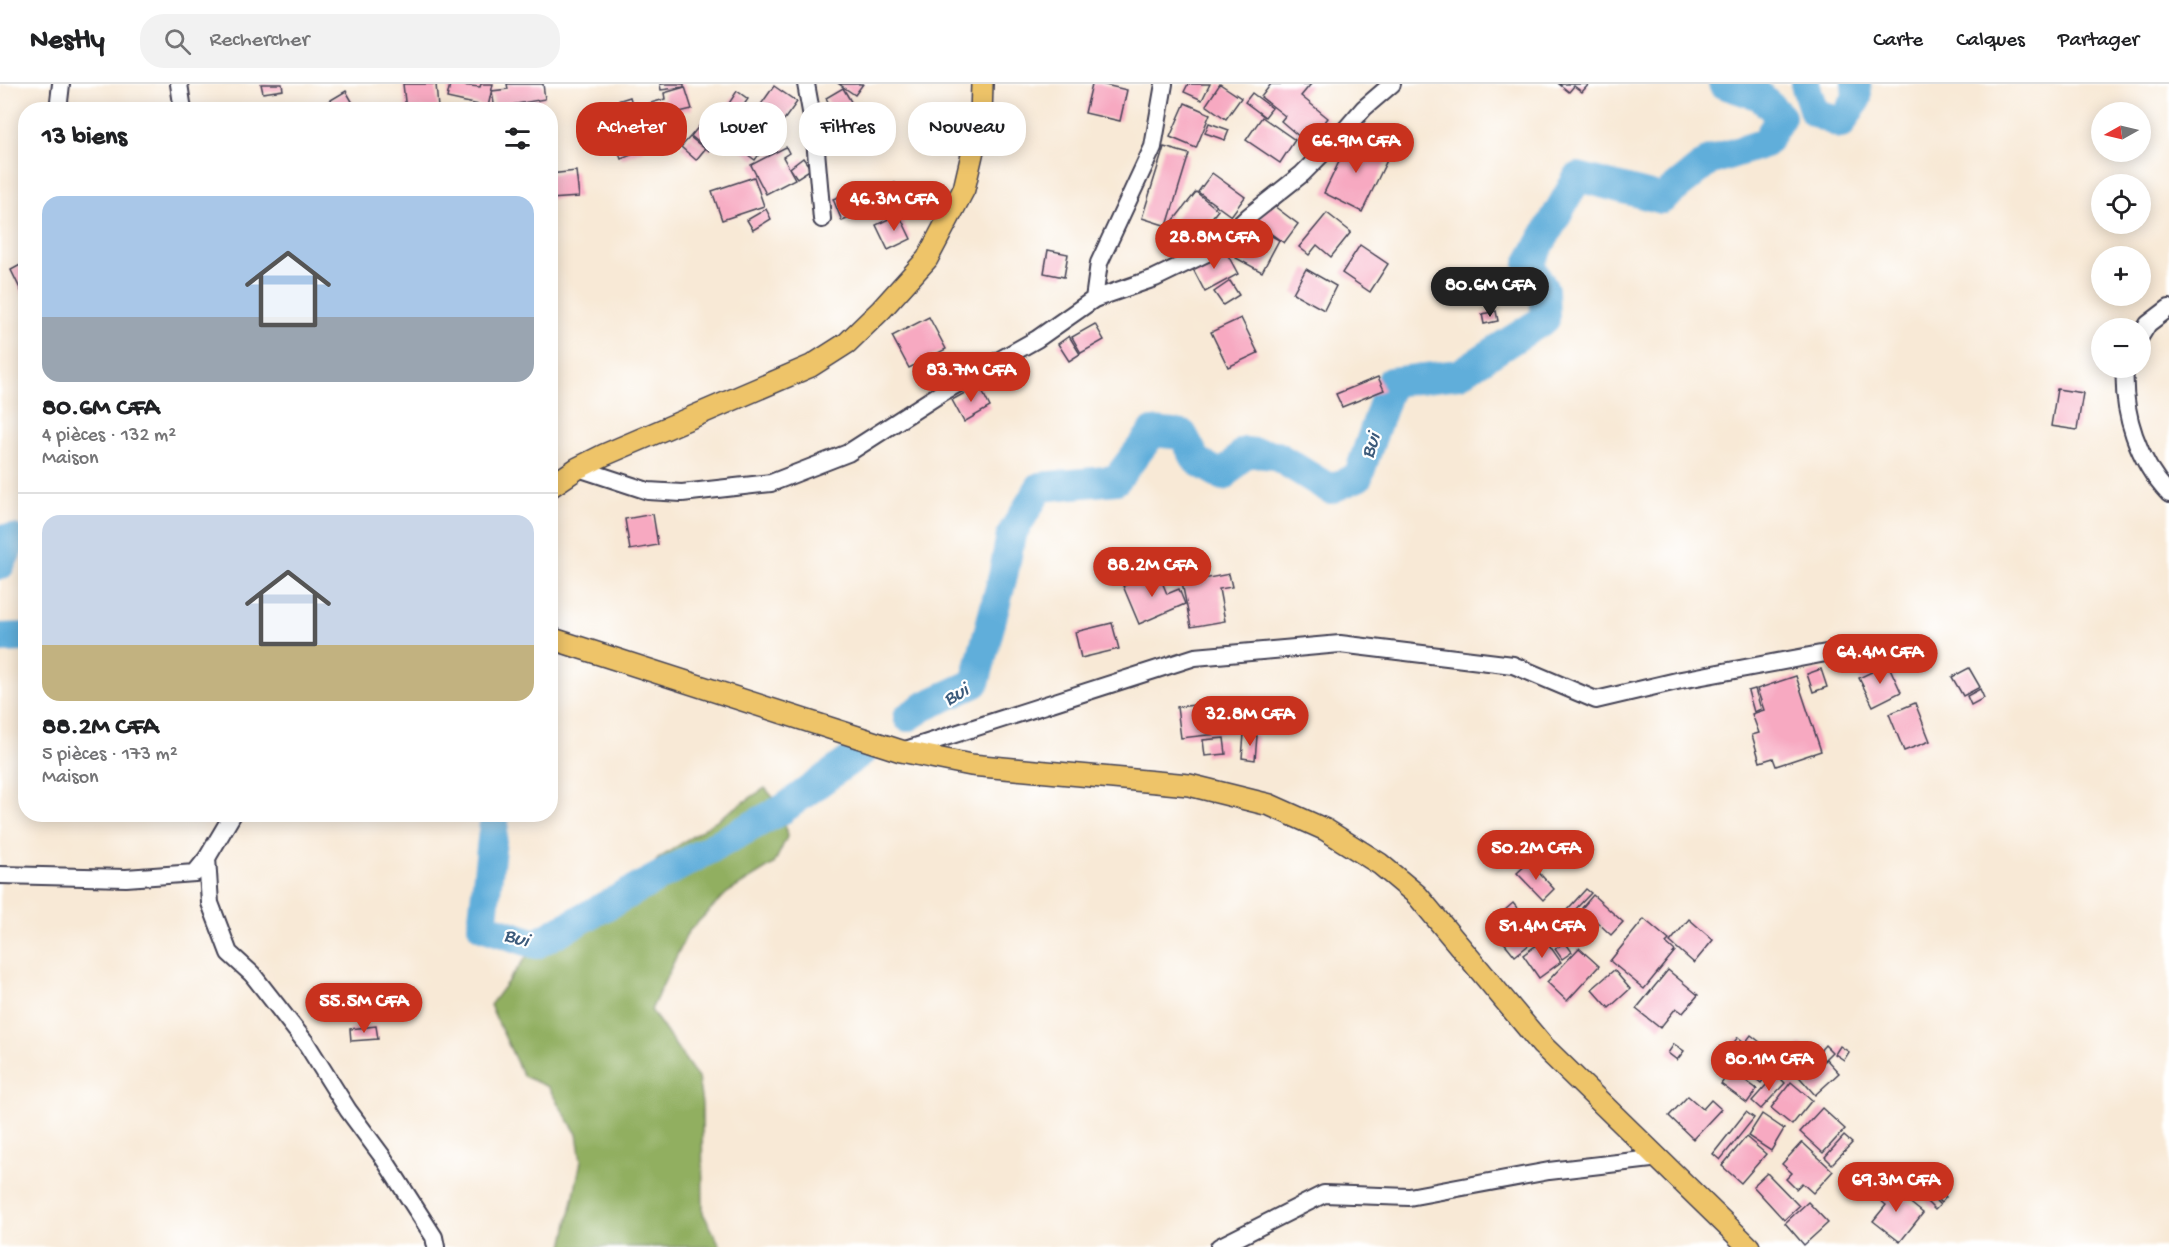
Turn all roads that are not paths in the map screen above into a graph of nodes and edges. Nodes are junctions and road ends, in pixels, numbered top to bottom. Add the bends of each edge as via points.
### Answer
1 (61, 84) edge
2 (179, 84) edge
3 (806, 84) edge
4 (982, 84) edge
5 (1164, 84) edge
6 (1392, 84) edge
7 (58, 102) edge
8 (182, 102) edge
9 (822, 219) dead end
10 (1094, 299) junction
11 (2169, 308) edge
12 (2151, 322) edge
13 (2126, 378) edge
14 (578, 468) junction
15 (558, 482) edge
16 (2169, 494) edge
17 (558, 641) edge
18 (1826, 653) dead end
19 (901, 752) junction
20 (228, 822) edge
21 (207, 858) junction
22 (0, 875) edge
23 (1660, 1158) junction
24 (436, 1247) edge
25 (1219, 1247) edge
26 (1749, 1247) edge

1 - 7 street
2 - 8 street
3 - 9 street
4 - 14 main road via 981,116 964,189 927,259 847,343 811,366
5 - 10 street via 1153,147 1099,263
6 - 10 street via 1302,174 1213,250 1155,278
10 - 14 street via 1038,339 943,392 848,453 771,483 682,493 648,491
11 - 12 street
13 - 16 street via 2129,419 2140,451
14 - 15 main road
17 - 19 main road
18 - 19 street via 1596,700 1513,665 1340,644 1195,657
19 - 23 main road via 971,765 1188,785 1270,805 1326,830 1380,864 1417,895 1542,1045
20 - 21 street
21 - 22 street via 195,873 126,878
21 - 24 street via 210,903 228,953 252,974 306,1043 434,1237
23 - 25 street via 1550,1171 1409,1197 1324,1194
23 - 26 main road

